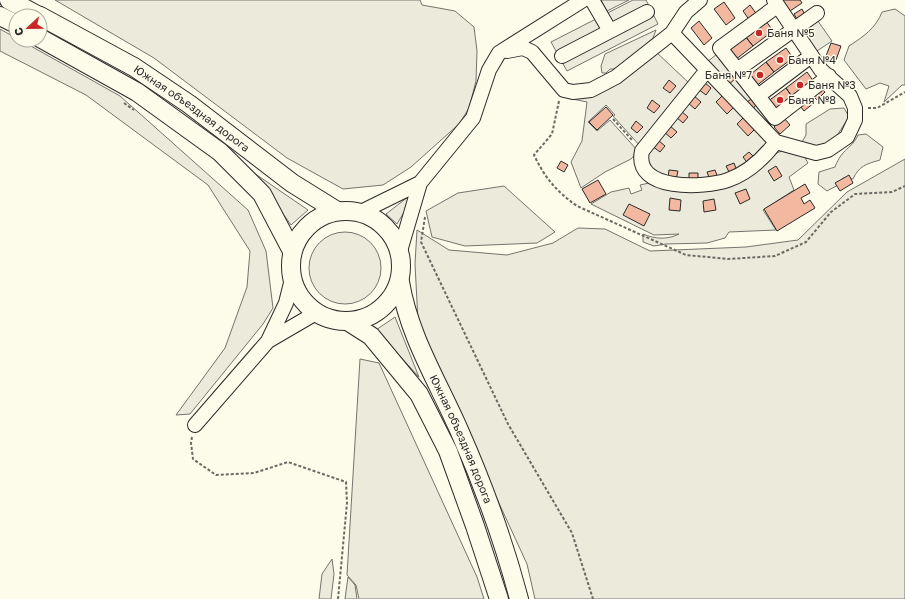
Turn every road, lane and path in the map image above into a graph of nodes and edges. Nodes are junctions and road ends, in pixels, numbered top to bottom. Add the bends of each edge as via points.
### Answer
1 (9, 0) edge
2 (583, 0) edge
3 (592, 0) edge
4 (700, 0) edge
5 (776, 3) edge
6 (24, 8) edge
7 (647, 12) dead end
8 (817, 13) dead end
9 (48, 20) edge
10 (793, 29) junction
11 (610, 31) junction
12 (672, 33) junction
13 (46, 48) edge
14 (499, 53) junction
15 (562, 56) dead end
16 (812, 56) junction
17 (707, 70) junction
18 (737, 70) junction
19 (829, 76) junction
20 (561, 88) junction
21 (905, 92) edge
22 (758, 96) junction
23 (117, 99) dead end
24 (855, 108) junction
25 (137, 112) dead end
26 (612, 119) dead end
27 (776, 142) junction
28 (642, 151) junction
29 (420, 184) junction
30 (905, 186) edge
31 (337, 211) junction
32 (426, 211) dead end
33 (361, 212) junction
34 (292, 251) junction
35 (400, 251) junction
36 (292, 279) junction
37 (400, 282) junction
38 (316, 313) junction
39 (349, 322) junction
40 (268, 341) junction
41 (195, 425) joint
42 (338, 599) edge
43 (499, 599) edge
44 (519, 599) edge
45 (593, 599) edge

1 - 6 main road, Южная объездная дорога
2 - 14 lane
3 - 11 lane
4 - 12 lane via 686,12
5 - 10 lane
5 - 18 lane via 720,48
7 - 11 lane
8 - 10 lane
9 - 31 main road, Южная объездная дорога via 134,67 189,104 292,183
10 - 16 lane
10 - 18 lane
11 - 15 lane
12 - 17 lane
12 - 20 lane via 616,77 591,90 573,92
13 - 34 main road, Южная объездная дорога via 137,92 220,152 262,194
14 - 20 lane via 523,48 532,52
14 - 29 lane via 489,70 473,118
16 - 19 lane via 821,70
16 - 22 lane
17 - 27 lane
17 - 28 lane
18 - 22 lane
19 - 22 lane via 775,118
19 - 24 lane via 850,96
20 - 30 path via 552,134 534,156 545,177 577,206 686,255 728,259 775,256 806,242 831,212 855,194 892,192
21 - 24 path via 877,108
23 - 25 path
24 - 27 lane via 855,120 847,137 828,150 816,153
26 - 28 path
27 - 28 lane via 767,155 749,169 729,180 709,185 683,184 650,177 641,161
29 - 33 lane
29 - 35 lane
31 - 33 main road
31 - 34 main road via 322,215 309,224 298,236
32 - 45 path via 421,242 508,424 572,533
33 - 35 main road via 375,218 386,227
34 - 36 main road
35 - 37 main road
36 - 38 main road via 305,304
36 - 40 lane via 286,303
37 - 39 main road via 381,310 366,318
37 - 44 main road, Южная объездная дорога via 411,329 459,430 492,513
38 - 39 main road via 332,320
38 - 40 lane
39 - 43 main road, Южная объездная дорога via 371,336 419,394 448,451
40 - 41 lane
41 - 42 path via 191,443 193,459 216,475 254,473 288,462 346,482 347,503

